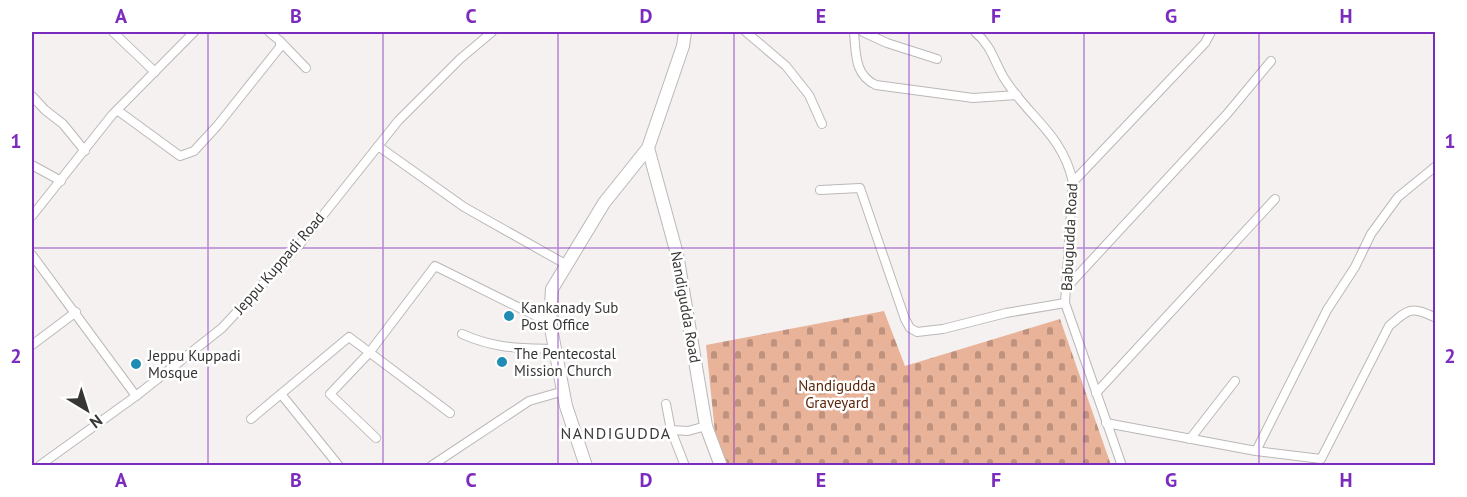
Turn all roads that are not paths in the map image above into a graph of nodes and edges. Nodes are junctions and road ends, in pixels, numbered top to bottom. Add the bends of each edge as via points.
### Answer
1 (113, 32) edge
2 (193, 32) edge
3 (268, 32) edge
4 (492, 32) edge
5 (685, 32) edge
6 (746, 32) edge
7 (854, 32) edge
8 (863, 32) edge
9 (975, 32) edge
10 (1211, 32) edge
11 (280, 41) junction
12 (937, 59) dead end
13 (1271, 61) dead end
14 (306, 68) dead end
15 (155, 72) junction
16 (1017, 95) junction
17 (32, 96) edge
18 (117, 110) junction
19 (822, 124) dead end
20 (378, 146) junction
21 (648, 148) junction
22 (85, 151) junction
23 (32, 165) edge
24 (1436, 165) edge
25 (61, 181) junction
26 (1073, 182) junction
27 (820, 189) dead end
28 (1275, 199) dead end
29 (32, 216) edge
30 (32, 255) edge
31 (567, 265) junction
32 (1066, 288) junction
33 (1065, 303) junction
34 (76, 312) junction
35 (1434, 316) dead end
36 (550, 323) junction
37 (462, 334) dead end
38 (32, 345) edge
39 (555, 349) junction
40 (369, 353) junction
41 (1235, 381) dead end
42 (564, 392) junction
43 (1096, 393) junction
44 (281, 394) junction
45 (136, 396) junction
46 (666, 404) dead end
47 (450, 413) dead end
48 (250, 420) dead end
49 (1106, 423) junction
50 (706, 426) junction
51 (671, 430) junction
52 (376, 438) dead end
53 (1190, 439) junction
54 (1256, 451) junction
55 (39, 465) edge
56 (339, 465) edge
57 (431, 465) edge
58 (586, 465) edge
59 (685, 465) edge
60 (721, 465) edge
61 (1122, 465) edge

1 - 15 street
2 - 15 street
3 - 11 street
4 - 20 street, Jeppu Kuppadi Road via 460,59
5 - 21 main road
6 - 19 street via 798,80
7 - 16 street via 859,68 866,80 876,85 973,98
8 - 12 street
9 - 16 street, Babugudda Road via 992,50 1004,78
10 - 26 street via 1205,43
11 - 14 street
11 - 18 street via 259,73 194,151 180,156
13 - 32 street
15 - 18 street
16 - 26 street, Babugudda Road via 1062,150
17 - 22 street
18 - 22 street
20 - 31 street via 464,207
20 - 45 street, Jeppu Kuppadi Road via 300,244 222,328
21 - 31 main road via 604,203
21 - 50 main road, Nandigudda Road via 677,254
22 - 25 street
23 - 25 street
24 - 54 street via 1398,197 1371,234 1327,310
25 - 29 street
26 - 32 street, Babugudda Road
27 - 33 street via 860,188 905,319 917,332
28 - 43 street
30 - 34 street
31 - 36 main road via 552,289
32 - 33 street, Babugudda Road
33 - 43 street, Babugudda Road
34 - 38 street
34 - 45 street
35 - 54 street via 1418,309 1406,312 1389,326 1322,459
36 - 39 main road
36 - 40 street via 435,266
37 - 39 street via 482,343 511,348
39 - 42 main road
40 - 44 street via 349,337
40 - 47 street
40 - 52 street via 330,394
41 - 53 street
42 - 57 street via 529,401
42 - 58 main road
43 - 49 street, Babugudda Road
44 - 48 street
44 - 56 street
45 - 55 street, Jeppu Kuppadi Road
46 - 51 street
49 - 53 street
49 - 61 street, Babugudda Road
50 - 51 street
50 - 60 main road, Nandigudda Road
51 - 59 street
53 - 54 street

